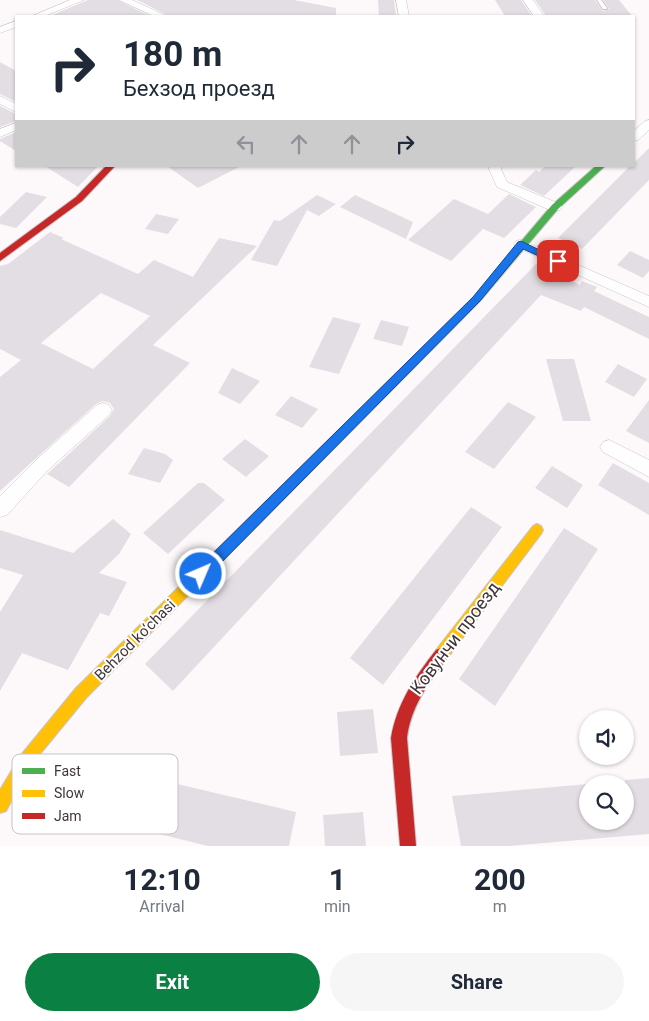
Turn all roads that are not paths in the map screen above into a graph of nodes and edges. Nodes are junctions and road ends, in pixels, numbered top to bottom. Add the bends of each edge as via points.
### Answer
1 (79, 0) edge
2 (124, 0) edge
3 (401, 0) edge
4 (528, 0) edge
5 (599, 0) edge
6 (605, 8) dead end
7 (40, 15) edge
8 (160, 15) edge
9 (404, 15) edge
10 (538, 15) edge
11 (15, 24) edge
12 (0, 30) edge
13 (0, 99) edge
14 (15, 108) edge
15 (15, 126) edge
16 (0, 133) edge
17 (111, 167) edge
18 (496, 167) edge
19 (600, 167) edge
20 (555, 207) junction
21 (521, 244) junction
22 (0, 258) edge
23 (649, 302) edge
24 (103, 410) dead end
25 (609, 447) dead end
26 (649, 469) edge
27 (0, 509) edge
28 (537, 530) dead end
29 (30, 754) edge
30 (12, 782) edge
31 (0, 804) edge
32 (408, 846) edge

1 - 7 street
2 - 8 street
3 - 9 street
4 - 10 street
5 - 6 lane
11 - 12 street
13 - 14 street
15 - 16 street
17 - 22 street via 79,199
18 - 20 street via 502,184
19 - 20 street, Behzod ko‘chasi
20 - 21 street, Behzod ko‘chasi
21 - 23 street
21 - 29 street, Behzod ko‘chasi via 477,299 81,693
24 - 27 street via 41,466
25 - 26 street
28 - 32 street, Ковунчи проезд via 413,692 408,703 399,738
30 - 31 street, Behzod ko‘chasi

